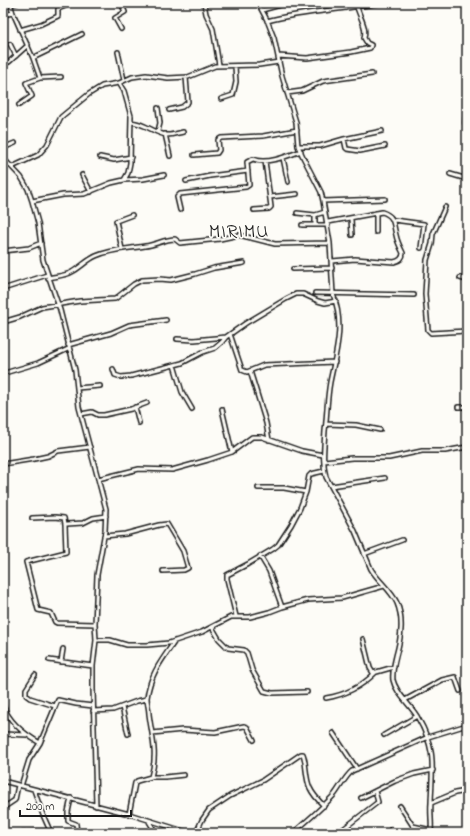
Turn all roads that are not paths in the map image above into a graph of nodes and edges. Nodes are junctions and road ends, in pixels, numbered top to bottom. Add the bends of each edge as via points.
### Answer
1 (17, 3) edge
2 (74, 3) edge
3 (121, 3) edge
4 (204, 3) edge
5 (258, 3) edge
6 (288, 3) edge
7 (379, 3) edge
8 (10, 4) edge
9 (357, 7) junction
10 (262, 10) junction
11 (13, 13) junction
12 (3, 15) edge
13 (267, 21) junction
14 (121, 29) dead end
15 (20, 30) junction
16 (82, 34) dead end
17 (10, 44) dead end
18 (28, 45) junction
19 (118, 52) dead end
20 (16, 56) junction
21 (278, 56) junction
22 (34, 58) junction
23 (10, 62) dead end
24 (279, 62) junction
25 (219, 65) junction
26 (235, 66) junction
27 (372, 74) dead end
28 (60, 77) dead end
29 (186, 77) junction
30 (40, 78) junction
31 (124, 80) junction
32 (119, 83) junction
33 (287, 93) junction
34 (221, 99) dead end
35 (19, 105) dead end
36 (158, 108) dead end
37 (169, 110) dead end
38 (467, 110) edge
39 (131, 122) junction
40 (467, 126) edge
41 (297, 130) junction
42 (158, 131) junction
43 (382, 131) dead end
44 (183, 132) dead end
45 (165, 134) junction
46 (344, 139) junction
47 (15, 143) dead end
48 (298, 146) junction
49 (386, 146) dead end
50 (3, 148) edge
51 (301, 151) junction
52 (194, 155) dead end
53 (170, 156) dead end
54 (100, 157) dead end
55 (130, 157) junction
56 (3, 158) edge
57 (283, 158) junction
58 (265, 161) junction
59 (12, 167) junction
60 (248, 171) junction
61 (450, 174) dead end
62 (82, 175) dead end
63 (164, 175) dead end
64 (467, 179) edge
65 (124, 180) junction
66 (186, 181) dead end
67 (288, 182) dead end
68 (91, 192) junction
69 (297, 194) dead end
70 (270, 197) junction
71 (386, 199) dead end
72 (32, 201) junction
73 (323, 201) junction
74 (445, 207) dead end
75 (180, 210) dead end
76 (254, 210) dead end
77 (296, 212) dead end
78 (325, 212) junction
79 (376, 213) junction
80 (132, 215) dead end
81 (315, 215) junction
82 (351, 219) junction
83 (467, 219) edge
84 (394, 220) junction
85 (328, 224) junction
86 (302, 225) dead end
87 (315, 225) junction
88 (467, 226) edge
89 (376, 232) dead end
90 (352, 234) dead end
91 (40, 243) junction
92 (330, 243) junction
93 (421, 248) dead end
94 (122, 249) junction
95 (3, 251) edge
96 (332, 261) junction
97 (244, 263) dead end
98 (332, 268) junction
99 (293, 269) dead end
100 (48, 277) junction
101 (460, 278) dead end
102 (467, 280) edge
103 (3, 289) edge
104 (315, 293) dead end
105 (333, 294) junction
106 (414, 295) dead end
107 (336, 301) junction
108 (58, 304) junction
109 (166, 320) dead end
110 (3, 322) edge
111 (467, 331) edge
112 (230, 334) junction
113 (226, 337) junction
114 (177, 339) dead end
115 (68, 347) junction
116 (335, 362) junction
117 (174, 365) junction
118 (113, 369) dead end
119 (250, 371) junction
120 (8, 372) dead end
121 (100, 386) dead end
122 (77, 388) junction
123 (147, 404) dead end
124 (458, 407) dead end
125 (467, 407) edge
126 (135, 408) junction
127 (192, 409) dead end
128 (222, 409) dead end
129 (81, 414) junction
130 (139, 423) dead end
131 (326, 424) junction
132 (380, 430) dead end
133 (269, 440) junction
134 (90, 447) junction
135 (467, 447) edge
136 (232, 452) junction
137 (323, 455) junction
138 (324, 461) junction
139 (3, 464) edge
140 (324, 471) junction
141 (385, 478) dead end
142 (98, 479) junction
143 (331, 486) junction
144 (258, 488) dead end
145 (306, 492) junction
146 (106, 516) junction
147 (32, 518) dead end
148 (65, 524) junction
149 (104, 536) junction
150 (402, 540) dead end
151 (364, 554) junction
152 (260, 556) junction
153 (163, 571) dead end
154 (384, 586) junction
155 (282, 607) junction
156 (236, 616) junction
157 (95, 624) junction
158 (212, 627) junction
159 (363, 639) dead end
160 (96, 640) junction
161 (175, 641) junction
162 (63, 649) dead end
163 (49, 660) dead end
164 (61, 662) junction
165 (93, 666) junction
166 (394, 667) junction
167 (375, 673) junction
168 (35, 675) dead end
169 (460, 691) dead end
170 (307, 692) dead end
171 (326, 698) dead end
172 (147, 699) junction
173 (405, 700) junction
174 (3, 705) edge
175 (55, 706) junction
176 (93, 706) junction
177 (122, 707) junction
178 (93, 711) junction
179 (3, 715) edge
180 (8, 716) junction
181 (418, 716) junction
182 (467, 724) edge
183 (152, 733) junction
184 (333, 733) dead end
185 (3, 734) edge
186 (128, 734) dead end
187 (27, 735) junction
188 (384, 735) dead end
189 (428, 737) junction
190 (254, 740) dead end
191 (40, 743) junction
192 (357, 769) junction
193 (433, 770) junction
194 (184, 775) dead end
195 (151, 778) junction
196 (3, 781) edge
197 (20, 786) junction
198 (34, 790) junction
199 (375, 791) junction
200 (467, 792) edge
201 (71, 798) junction
202 (361, 798) dead end
203 (431, 803) junction
204 (96, 806) junction
205 (324, 806) junction
206 (400, 806) dead end
207 (3, 808) edge
208 (128, 814) junction
209 (148, 820) junction
210 (391, 829) dead end
211 (431, 831) edge
212 (51, 832) edge
213 (22, 833) edge
214 (27, 833) edge
215 (77, 833) edge
216 (156, 833) edge
217 (190, 833) edge
218 (196, 833) edge
219 (293, 833) edge
220 (338, 833) edge
221 (395, 833) edge

1 - 8 street
2 - 15 street via 58,9 58,16
3 - 14 street via 124,12 115,18
4 - 25 street via 213,29
5 - 10 street
6 - 10 street
7 - 9 street
8 - 11 street
9 - 13 street via 303,12
9 - 21 street via 364,23 364,38 371,45 370,48 307,58
10 - 13 street
11 - 12 street
11 - 15 street
13 - 21 street
15 - 18 street
16 - 22 street
17 - 20 street
18 - 20 street
18 - 22 street
19 - 31 street
20 - 23 street
21 - 24 street
22 - 30 street
24 - 26 street
24 - 33 street
25 - 26 street
25 - 29 street
26 - 34 street via 236,82 233,95
27 - 33 street via 323,81 302,91
28 - 30 street
29 - 31 street via 146,75
29 - 37 street via 188,102 182,107
30 - 35 street via 26,83 32,96
31 - 32 street
32 - 39 street via 126,98
32 - 59 street via 96,89 71,108 61,117 43,150 33,158
33 - 41 street
36 - 42 street
38 - 40 street
39 - 42 street
39 - 55 street
41 - 48 street
41 - 52 street via 263,136 221,138 218,140 217,152
42 - 45 street
43 - 46 street
44 - 45 street
45 - 53 street
46 - 48 street via 320,146
46 - 49 street via 347,149 360,151
47 - 50 street
48 - 51 street
51 - 57 street
51 - 73 street
54 - 55 street via 114,160
55 - 65 street via 128,173
56 - 59 street
57 - 58 street
57 - 67 street
58 - 60 street via 253,159 247,162
58 - 70 street
59 - 72 street via 21,177
60 - 66 street
60 - 75 street via 249,185 246,187 180,194 177,197
61 - 64 street
62 - 68 street
63 - 65 street
65 - 68 street
68 - 72 street
69 - 70 street
70 - 76 street via 270,209
71 - 73 street
72 - 91 street
73 - 78 street
74 - 111 street via 433,234 427,260 425,294 428,330 431,333
77 - 81 street
78 - 81 street
78 - 85 street
79 - 82 street
79 - 84 street via 387,213
79 - 89 street
80 - 94 street via 116,220
81 - 87 street
82 - 85 street
82 - 90 street
83 - 88 street
84 - 93 street via 424,224
84 - 96 street via 396,235 403,253 398,261
85 - 87 street
85 - 92 street
86 - 87 street
91 - 95 street via 29,248
91 - 100 street
92 - 94 street via 275,244 239,235 180,243 174,239
92 - 96 street
94 - 100 street via 98,255 65,275
96 - 98 street
97 - 108 street via 171,280 142,280 115,299
98 - 99 street
98 - 105 street
100 - 103 street
100 - 108 street
101 - 102 street
104 - 105 street
105 - 106 street
105 - 107 street
107 - 112 street via 324,303 303,294 296,294
107 - 116 street via 340,330
108 - 110 street via 42,307
108 - 115 street
109 - 115 street via 129,325
112 - 113 street
112 - 119 street via 242,370
113 - 114 street
113 - 117 street via 215,348
115 - 120 street via 38,363
115 - 122 street
116 - 119 street via 264,365
116 - 131 street via 327,399
117 - 118 street via 121,377 115,375
117 - 127 street via 182,392
119 - 133 street
121 - 122 street
122 - 129 street
123 - 126 street
124 - 125 street
126 - 129 street via 104,415 92,412
126 - 130 street
128 - 136 street
129 - 134 street
131 - 132 street via 356,425
131 - 137 street
133 - 136 street via 252,437
133 - 137 street
134 - 139 street via 58,451 48,456
134 - 142 street
135 - 138 street via 445,451 422,451 389,458
136 - 142 street via 172,470 139,469
137 - 138 street
138 - 140 street
140 - 143 street
140 - 145 street via 309,476
141 - 143 street
142 - 146 street
143 - 151 street
144 - 145 street via 284,488
145 - 152 street via 283,538 276,547
146 - 148 street via 83,523
146 - 149 street
147 - 148 street via 55,516 64,518
148 - 157 street via 66,552 26,562 38,610 50,613 57,623
149 - 153 street via 126,534 167,524 183,551 188,568
149 - 157 street via 97,575
150 - 151 street
151 - 154 street via 374,575
152 - 155 street via 269,571
152 - 156 street via 226,576
154 - 155 street via 342,598 308,600
154 - 166 street via 396,601 402,621
155 - 156 street via 250,617
156 - 158 street
157 - 160 street
158 - 161 street
158 - 170 street via 228,648 244,650 247,653 252,670 264,691
159 - 167 street via 370,668
160 - 161 street via 127,645
160 - 165 street
161 - 172 street via 154,673
162 - 164 street
163 - 164 street
164 - 165 street
165 - 176 street
166 - 167 street
166 - 173 street via 393,680
167 - 171 street via 358,688
168 - 175 street via 26,689 26,695
169 - 173 street via 455,677 442,680
172 - 177 street
172 - 183 street
173 - 181 street
174 - 180 street
175 - 176 street via 61,699
175 - 191 street
176 - 178 street
177 - 178 street
177 - 186 street
178 - 204 street
179 - 180 street
180 - 187 street
181 - 188 street
181 - 189 street
182 - 189 street
183 - 190 street via 183,730 216,732 244,726
183 - 195 street via 155,752
184 - 192 street
185 - 187 street
187 - 191 street
189 - 192 street
189 - 193 street via 432,749
191 - 197 street
192 - 205 street via 348,774
193 - 199 street via 414,774
193 - 203 street
194 - 195 street
195 - 208 street via 135,783
196 - 197 street
197 - 198 street
197 - 207 street via 14,800
198 - 201 street
198 - 212 street
199 - 202 street
199 - 220 street via 378,802
200 - 203 street via 455,793
201 - 204 street
201 - 215 street via 68,821 76,824
203 - 211 street
204 - 208 street
205 - 218 street via 310,788 305,760 301,754 263,780 230,796 209,810
205 - 219 street
206 - 211 street via 413,826
208 - 209 street
209 - 216 street
209 - 217 street
210 - 221 street
212 - 214 street
213 - 214 street

